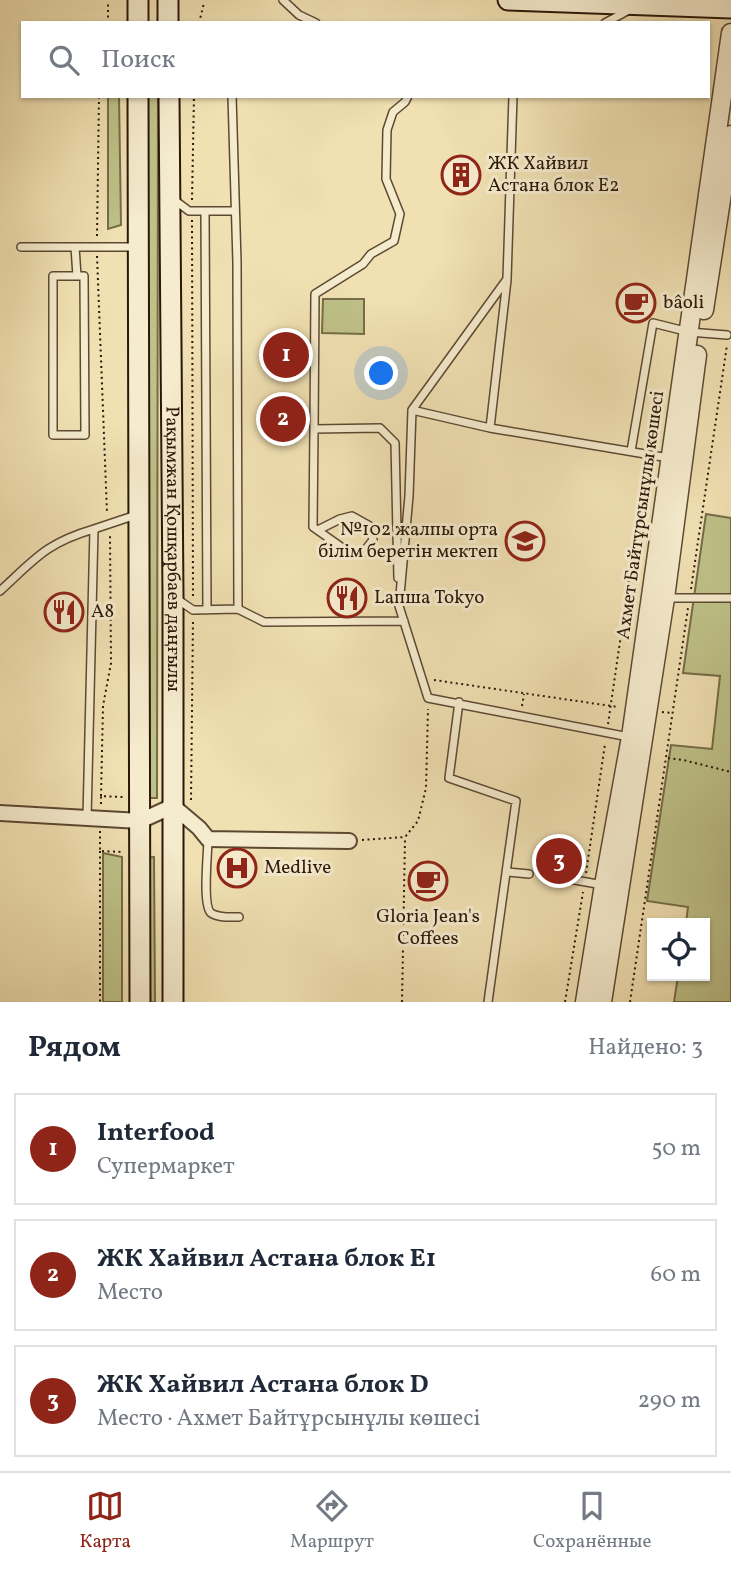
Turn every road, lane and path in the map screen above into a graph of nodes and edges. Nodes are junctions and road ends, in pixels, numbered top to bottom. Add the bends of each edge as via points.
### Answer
1 (138, 0) edge
2 (168, 0) edge
3 (283, 0) edge
4 (508, 0) edge
5 (108, 2) edge
6 (204, 3) dead end
7 (639, 5) junction
8 (731, 8) edge
9 (299, 19) edge
10 (108, 21) edge
11 (138, 21) edge
12 (168, 21) edge
13 (200, 21) edge
14 (609, 21) edge
15 (731, 33) edge
16 (99, 98) edge
17 (138, 98) edge
18 (169, 98) edge
19 (194, 98) edge
20 (232, 98) edge
21 (407, 98) edge
22 (513, 98) edge
23 (731, 135) edge
24 (170, 196) junction
25 (192, 211) junction
26 (205, 211) junction
27 (235, 211) junction
28 (21, 247) dead end
29 (75, 247) junction
30 (97, 247) junction
31 (139, 247) junction
32 (77, 276) junction
33 (508, 279) junction
34 (695, 332) junction
35 (727, 335) joint
36 (727, 350) junction
37 (731, 351) edge
38 (412, 410) junction
39 (490, 428) junction
40 (314, 429) junction
41 (631, 451) junction
42 (670, 458) junction
43 (139, 514) junction
44 (108, 524) junction
45 (94, 529) junction
46 (318, 530) junction
47 (0, 591) edge
48 (173, 596) junction
49 (665, 598) junction
50 (690, 598) junction
51 (731, 598) edge
52 (399, 606) junction
53 (238, 609) junction
54 (193, 610) junction
55 (207, 610) junction
56 (404, 621) junction
57 (422, 678) junction
58 (524, 693) junction
59 (428, 698) junction
60 (459, 702) junction
61 (635, 709) junction
62 (520, 715) junction
63 (631, 737) junction
64 (667, 758) junction
65 (731, 772) edge
66 (102, 796) dead end
67 (182, 803) junction
68 (0, 813) edge
69 (87, 818) junction
70 (140, 821) junction
71 (405, 837) junction
72 (208, 839) junction
73 (349, 841) joint
74 (100, 851) dead end
75 (507, 873) junction
76 (528, 874) dead end
77 (558, 877) dead end
78 (604, 885) junction
79 (239, 918) dead end
80 (100, 1002) edge
81 (140, 1002) edge
82 (173, 1002) edge
83 (402, 1002) edge
84 (488, 1002) edge
85 (585, 1002) edge
86 (602, 1002) edge
87 (630, 1002) edge

1 - 11 main road
2 - 12 main road
3 - 9 lane
4 - 7 main road
5 - 10 path
6 - 13 path
7 - 8 main road
7 - 14 lane
15 - 34 street, Ахмет Байтұрсынұлы көшесі
16 - 30 path
17 - 31 main road, Рақымжан Қошқарбаев даңғылы
18 - 24 main road, Рақымжан Қошқарбаев даңғылы
19 - 25 path
20 - 27 lane
21 - 40 lane via 393,112 387,130 386,179 400,215 394,241 315,294
22 - 33 lane
23 - 34 street, Ахмет Байтұрсынұлы көшесі
24 - 25 lane
24 - 48 main road, Рақымжан Қошқарбаев даңғылы
25 - 26 lane
25 - 54 path
26 - 27 lane
26 - 55 lane
27 - 53 lane
28 - 29 lane
29 - 30 lane
29 - 32 lane
30 - 31 lane
30 - 44 path
31 - 43 main road, Рақымжан Қошқарбаев даңғылы
32 - 32 lane via 85,276 85,435 53,435 53,276
33 - 38 lane
33 - 39 lane
34 - 35 lane
34 - 41 lane via 653,323
34 - 42 street, Ахмет Байтұрсынұлы көшесі
34 - 49 street, Ахмет Байтұрсынұлы көшесі
35 - 36 path
36 - 37 path
36 - 50 path
38 - 39 lane
38 - 52 lane
39 - 41 lane
40 - 46 lane via 313,527
40 - 52 lane via 380,428 395,443
41 - 42 lane
42 - 61 street, Ахмет Байтұрсынұлы көшесі
43 - 44 lane
43 - 70 main road, Рақымжан Қошқарбаев даңғылы
44 - 45 lane
44 - 66 path via 111,663 103,706
45 - 47 lane via 49,547
45 - 69 lane
46 - 46 lane via 347,551 361,555 373,540 370,526 352,516
48 - 54 lane
48 - 67 main road, Рақымжан Қошқарбаев даңғылы
49 - 50 lane
49 - 86 street, Ахмет Байтұрсынұлы көшесі
50 - 51 lane
50 - 64 path
52 - 56 lane
53 - 55 lane
53 - 56 lane via 264,622
54 - 55 lane
54 - 67 path
56 - 57 lane
57 - 58 path
57 - 59 lane
58 - 61 path
58 - 62 path
59 - 60 lane
59 - 71 path via 426,788 418,821
60 - 62 lane
60 - 75 lane via 449,778 516,801
61 - 63 street, Ахмет Байтұрсынұлы көшесі
62 - 63 lane
63 - 78 street, Ахмет Байтұрсынұлы көшесі
64 - 65 path
64 - 87 path
67 - 70 street
67 - 72 street
67 - 82 main road, Рақымжан Қошқарбаев даңғылы
68 - 69 street
69 - 70 street
70 - 81 main road, Рақымжан Қошқарбаев даңғылы
71 - 73 path
71 - 83 path
72 - 73 street
72 - 79 lane via 209,910
74 - 80 path
75 - 76 lane
75 - 84 lane
77 - 78 lane
78 - 85 street, Ахмет Байтұрсынұлы көшесі

